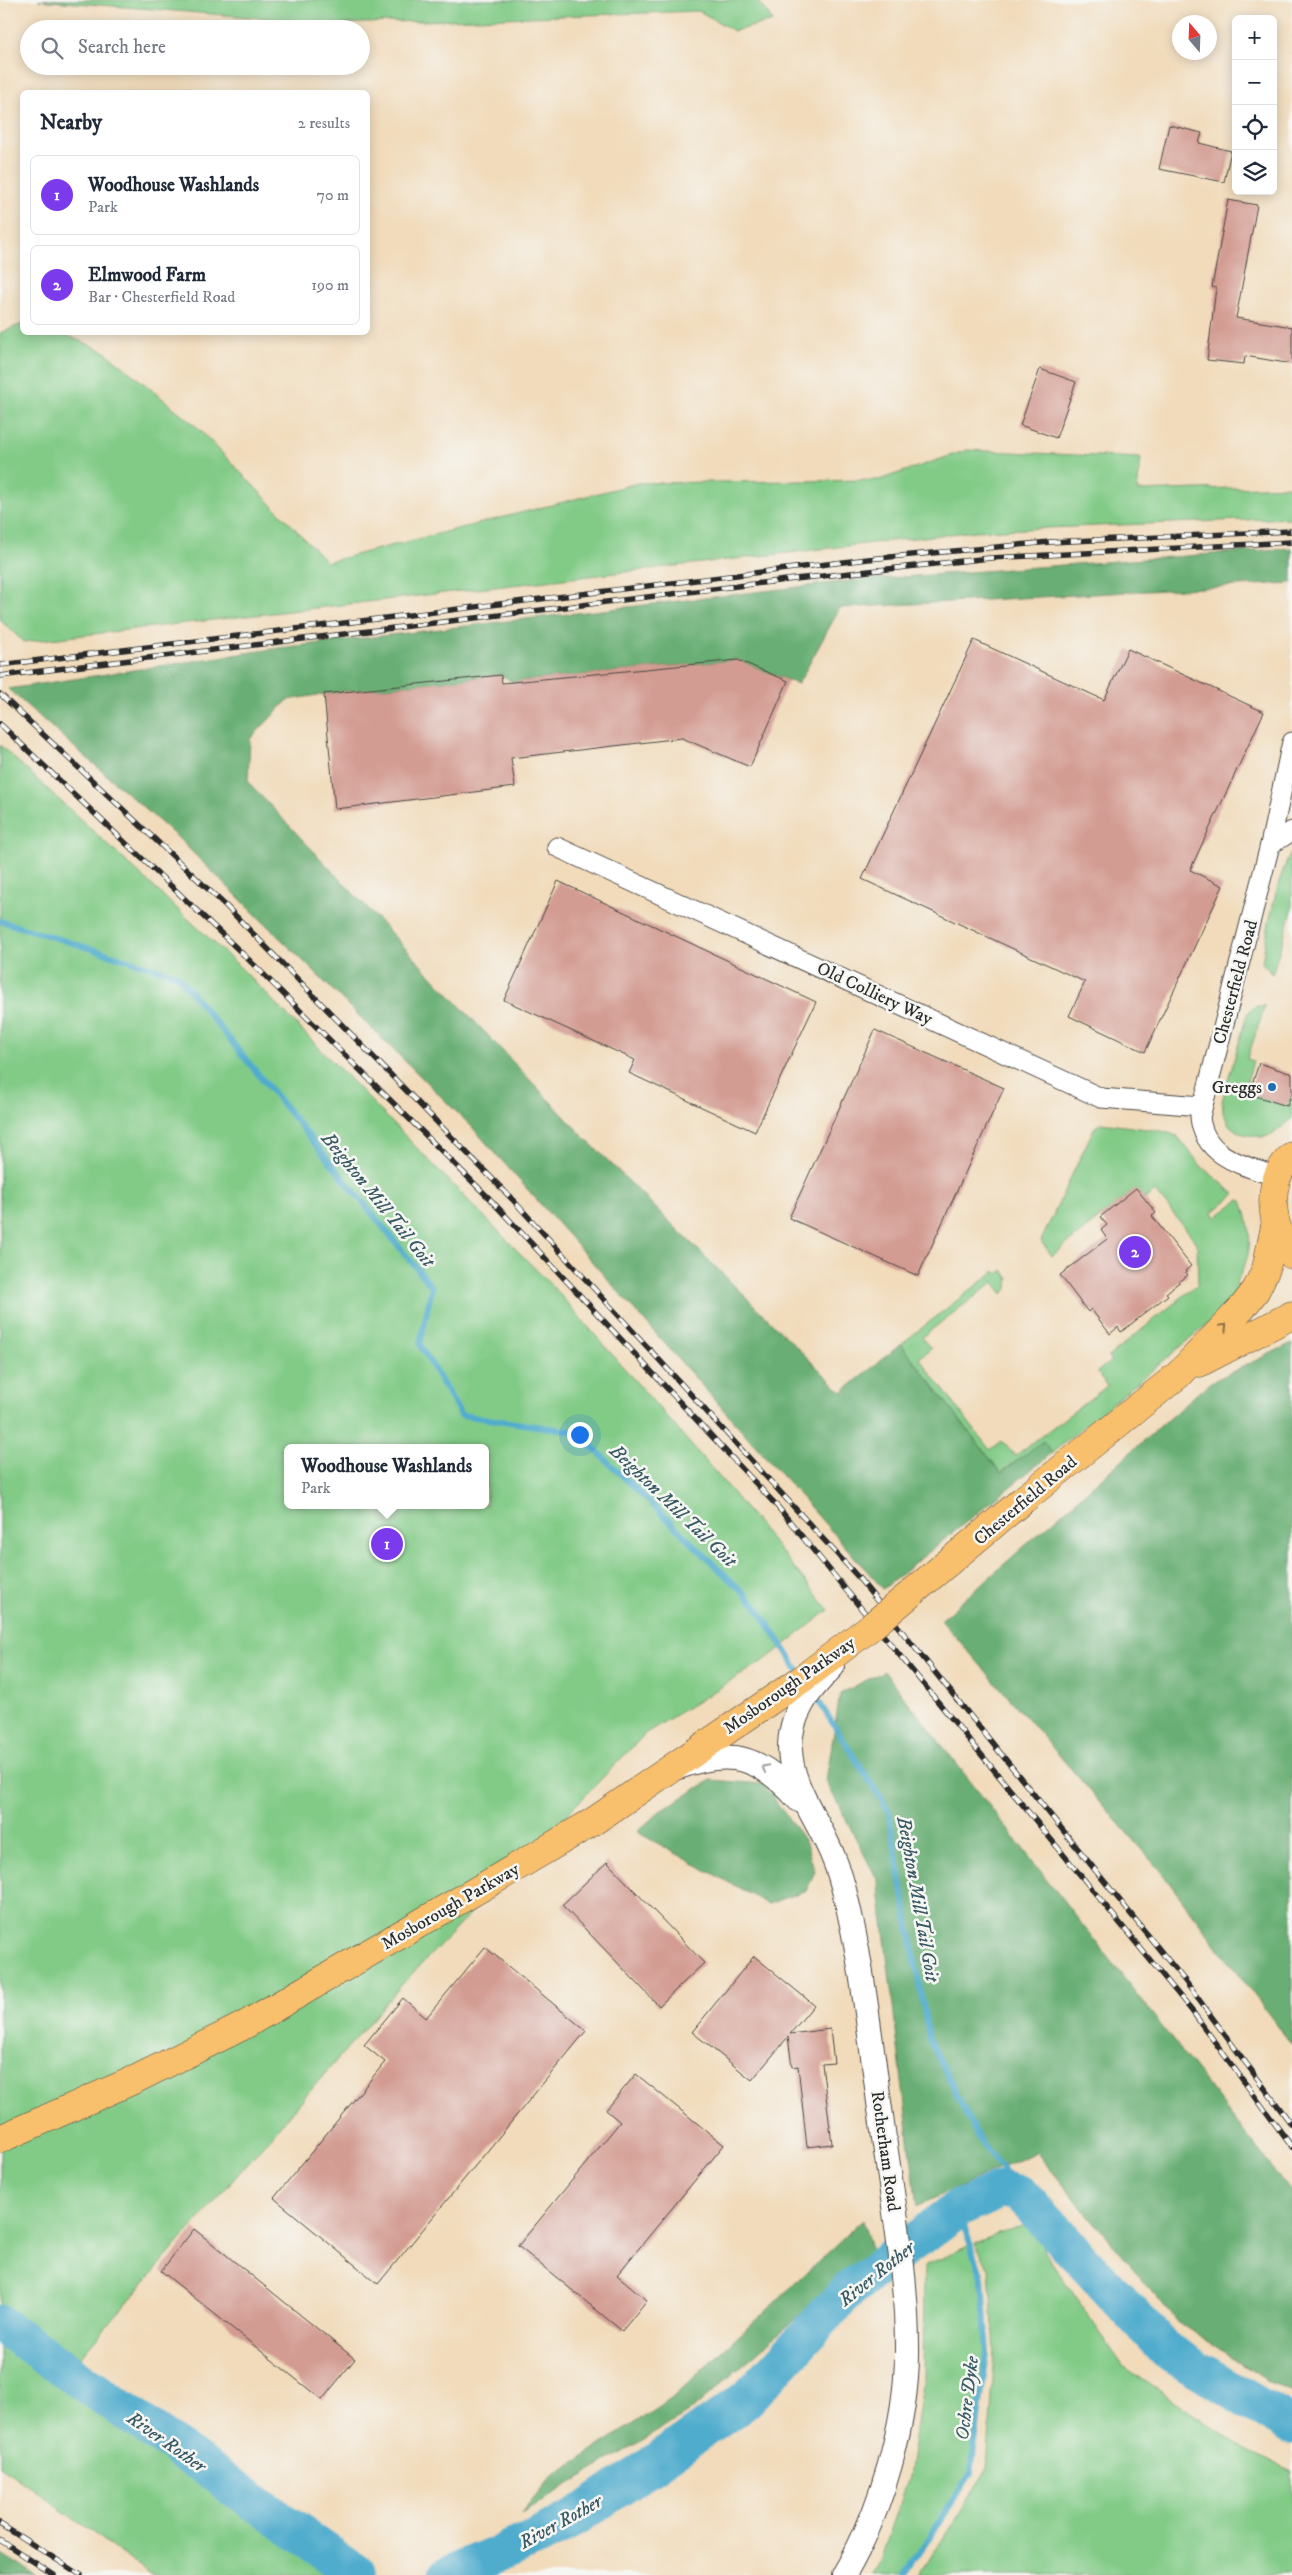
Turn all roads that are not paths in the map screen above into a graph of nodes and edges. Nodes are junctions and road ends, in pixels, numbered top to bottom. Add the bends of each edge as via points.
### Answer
1 (1292, 742) edge
2 (1292, 830) edge
3 (1270, 845) junction
4 (558, 847) dead end
5 (1201, 1106) junction
6 (1287, 1162) edge
7 (1275, 1226) junction
8 (1292, 1255) edge
9 (1292, 1315) edge
10 (1178, 1374) junction
11 (872, 1626) joint
12 (804, 1686) junction
13 (659, 1775) junction
14 (812, 1815) junction
15 (0, 2139) edge
16 (844, 2575) edge

1 - 3 street, Chesterfield Road
2 - 3 street
3 - 5 street, Chesterfield Road
4 - 5 street, Old Colliery Way via 1101,1098
5 - 6 street, Chesterfield Road via 1201,1127 1209,1145 1228,1159
6 - 7 highway via 1273,1200
7 - 8 highway via 1283,1245
10 -> 7 highway, Chesterfield Road via 1256,1290 1266,1269
9 - 10 highway, Chesterfield Road
10 - 11 highway, Chesterfield Road, bridge
11 - 12 highway, Mosborough Parkway
12 - 13 highway, Mosborough Parkway
12 - 14 street via 793,1720 790,1752 796,1780
14 -> 13 street via 779,1778 766,1768 749,1762 731,1758 705,1759
13 - 15 highway, Mosborough Parkway via 594,1821 243,2026 136,2079
14 - 16 street, Rotherham Road via 839,1873 857,1940 898,2234 908,2350 888,2471 864,2538

